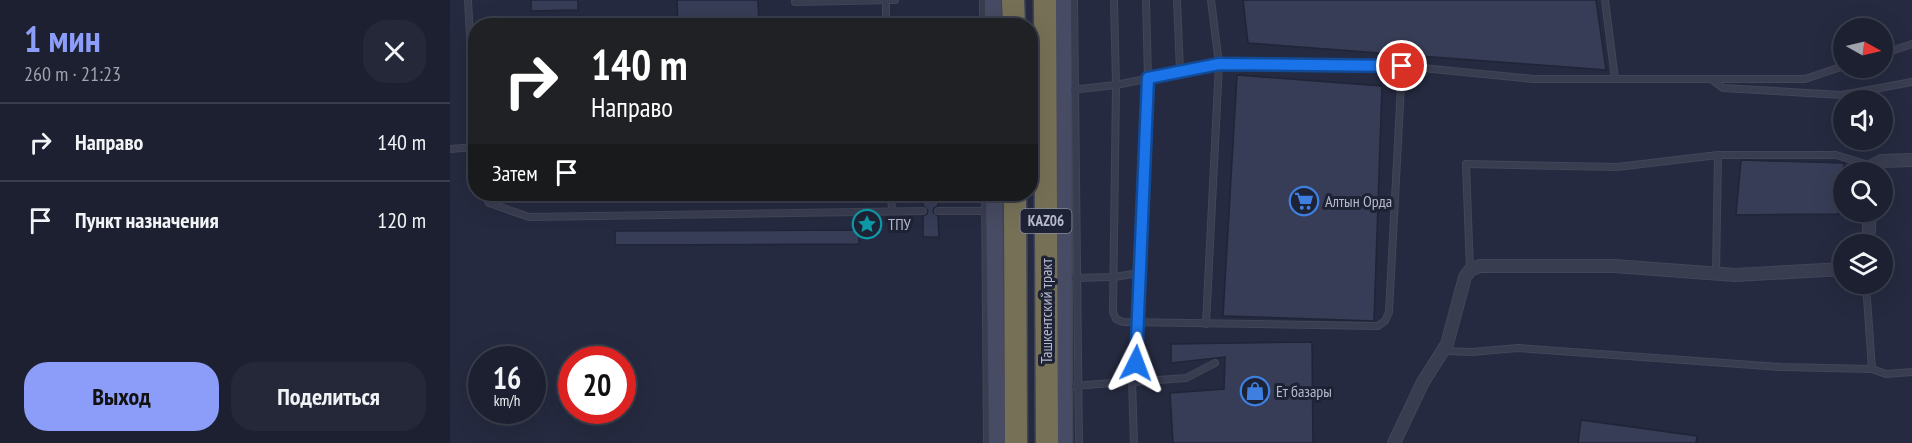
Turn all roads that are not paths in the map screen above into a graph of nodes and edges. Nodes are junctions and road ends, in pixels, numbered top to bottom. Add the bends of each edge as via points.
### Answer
1 (468, 0) edge
2 (886, 0) edge
3 (895, 0) edge
4 (983, 0) edge
5 (993, 0) edge
6 (1013, 0) edge
7 (1045, 0) edge
8 (1063, 0) edge
9 (1074, 0) edge
10 (1114, 0) edge
11 (1146, 0) edge
12 (1178, 0) edge
13 (1211, 0) edge
14 (1605, 0) edge
15 (795, 2) dead end
16 (469, 18) edge
17 (886, 18) edge
18 (984, 18) edge
19 (993, 18) edge
20 (1014, 18) edge
21 (1912, 44) edge
22 (1893, 50) edge
23 (1219, 64) junction
24 (1402, 66) junction
25 (1833, 70) edge
26 (1180, 71) junction
27 (1148, 78) junction
28 (1616, 79) junction
29 (1711, 79) junction
30 (1912, 82) edge
31 (1116, 85) junction
32 (1068, 90) junction
33 (468, 147) edge
34 (450, 149) edge
35 (1718, 155) junction
36 (1912, 160) edge
37 (1855, 162) edge
38 (1879, 162) edge
39 (488, 201) edge
40 (891, 201) edge
41 (1015, 201) edge
42 (991, 205) edge
43 (892, 211) junction
44 (923, 211) dead end
45 (938, 211) dead end
46 (1470, 270) junction
47 (1833, 270) edge
48 (1139, 273) junction
49 (1716, 274) junction
50 (1114, 276) junction
51 (1070, 278) junction
52 (1867, 294) edge
53 (1138, 323) junction
54 (1206, 324) junction
55 (1443, 351) junction
56 (1215, 363) dead end
57 (1872, 369) junction
58 (1912, 372) edge
59 (1132, 374) junction
60 (1132, 382) junction
61 (1071, 386) junction
62 (1052, 442) edge
63 (987, 443) edge
64 (997, 443) edge
65 (1016, 443) edge
66 (1079, 443) edge
67 (1134, 443) edge
68 (1394, 443) edge

1 - 16 lane
2 - 3 lane
2 - 15 lane
2 - 17 lane
4 - 18 lane
5 - 19 main road
6 - 20 highway
7 - 62 highway, Ташкентский тракт / KАZ06
8 - 32 main road
9 - 32 lane
10 - 31 lane
11 - 27 lane
12 - 26 lane
13 - 23 lane
14 - 28 lane
21 - 22 lane
23 - 24 lane
23 - 26 lane
23 - 54 lane
24 - 28 lane via 1533,79
24 - 54 lane via 1389,312 1385,321 1378,326
25 - 29 lane via 1805,79
26 - 27 lane
27 - 31 lane
27 - 48 lane
28 - 29 lane
29 - 30 lane via 1723,88 1842,95
31 - 32 lane
31 - 50 lane
32 - 51 main road
33 - 34 lane
35 - 37 lane via 1836,154
35 - 46 lane via 1617,167 1466,164
35 - 49 lane
36 - 38 street
39 - 43 lane via 529,217
40 - 43 lane
41 - 65 highway, KАZ06
42 - 45 lane
42 - 63 lane
42 - 64 main road
43 - 44 lane
46 - 49 street via 1480,266 1614,266
46 - 55 street
47 - 49 street
48 - 50 lane
48 - 53 lane
50 - 51 lane
50 - 53 lane via 1116,319
51 - 61 main road
52 - 57 lane
53 - 54 lane
53 - 59 lane
55 - 57 lane via 1518,348 1781,367
55 - 68 street via 1423,382
56 - 60 lane via 1186,378
57 - 58 lane via 1886,374
59 - 60 lane
59 - 61 lane via 1122,382
60 - 67 lane
61 - 62 main road
61 - 66 lane

